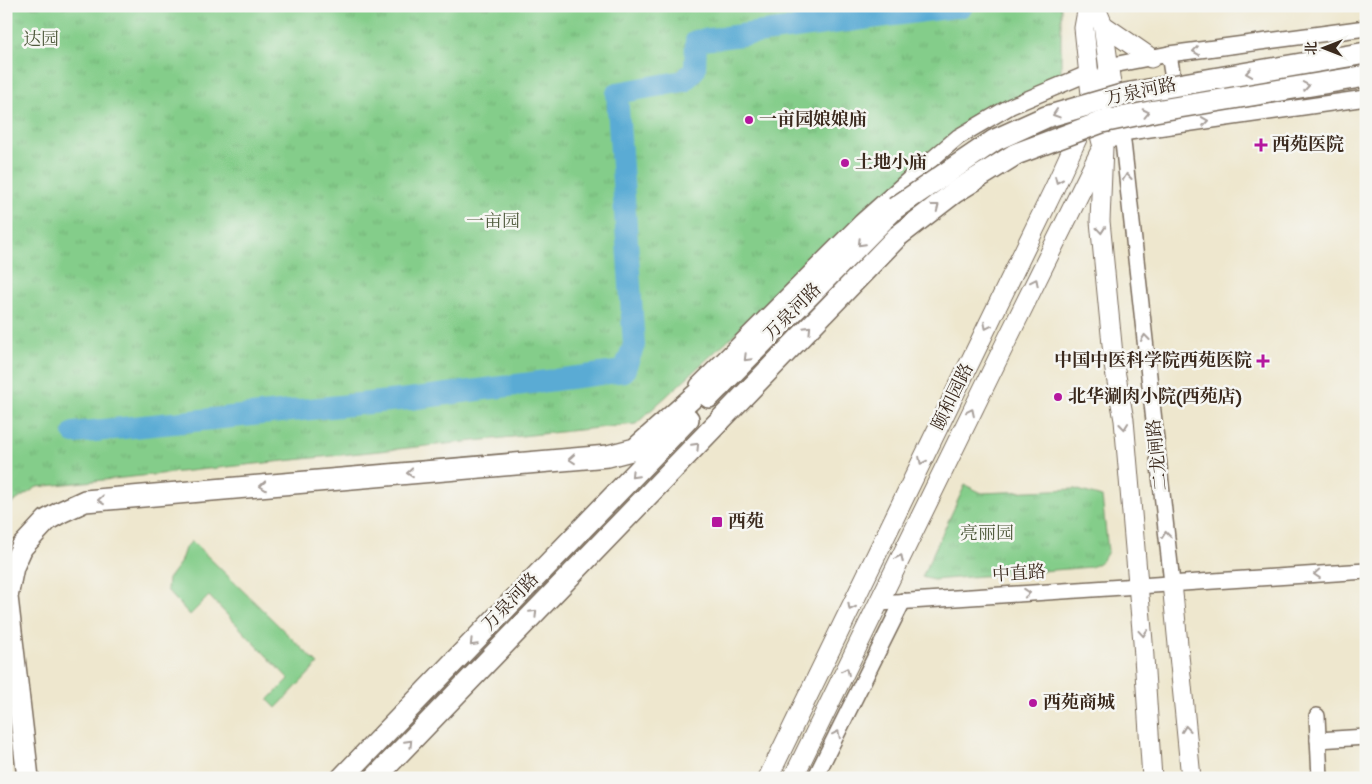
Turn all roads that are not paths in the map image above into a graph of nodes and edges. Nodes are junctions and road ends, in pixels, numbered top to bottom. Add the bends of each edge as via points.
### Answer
1 (1088, 6) edge
2 (1095, 6) edge
3 (1103, 26) junction
4 (1366, 28) edge
5 (1366, 53) edge
6 (1160, 56) junction
7 (1108, 66) junction
8 (1089, 73) junction
9 (1366, 76) edge
10 (1174, 87) junction
11 (1366, 98) edge
12 (1113, 99) junction
13 (1092, 104) junction
14 (1180, 124) junction
15 (1122, 133) junction
16 (1103, 147) junction
17 (698, 385) dead end
18 (720, 386) junction
19 (1366, 571) edge
20 (1172, 583) junction
21 (1138, 585) junction
22 (903, 601) junction
23 (880, 602) junction
24 (1317, 716) dead end
25 (1366, 737) edge
26 (1318, 740) junction
27 (28, 778) edge
28 (342, 778) edge
29 (376, 778) edge
30 (768, 778) edge
31 (793, 778) edge
32 (815, 778) edge
33 (1152, 778) edge
34 (1191, 778) edge
35 (1320, 778) edge

1 - 8 main road, 颐和园路 via 1084,28
2 - 3 main road
3 - 6 main road
3 - 7 main road
4 -> 6 street, 万泉河路
5 -> 18 highway, 万泉河路, bridge via 1125,94 1046,117 995,140 896,208
6 - 7 street, 万泉河路
6 - 10 street
7 - 12 main road
7 - 13 street
8 - 13 main road, 颐和园路
8 - 17 street via 1011,106 958,137 861,222
29 -> 9 highway, 万泉河路, bridge via 898,236 955,192 1016,154 1102,122
10 - 12 street
10 - 14 street
14 -> 11 street, 万泉河路
12 - 13 street
12 - 15 main road
13 - 16 main road, 二龙闸路
13 -> 30 main road, 颐和园路 via 1054,189
14 - 15 street, 万泉河路
15 - 16 street
20 -> 15 street, 二龙闸路
16 -> 21 main road, 二龙闸路 via 1100,221 1114,365 1124,420
23 -> 16 main road, 颐和园路
18 -> 27 highway via 698,393 635,449 617,454 85,501 60,512 47,520 22,547 7,598
18 -> 28 highway, 万泉河路
19 -> 20 street
20 - 21 street, 中直路
34 -> 20 main road, 二龙闸路
22 -> 21 street, 中直路
21 -> 33 main road, 二龙闸路
22 - 23 street, 中直路
32 -> 22 street
31 -> 23 main road, 颐和园路
24 - 26 street
25 - 26 street
26 - 35 street

